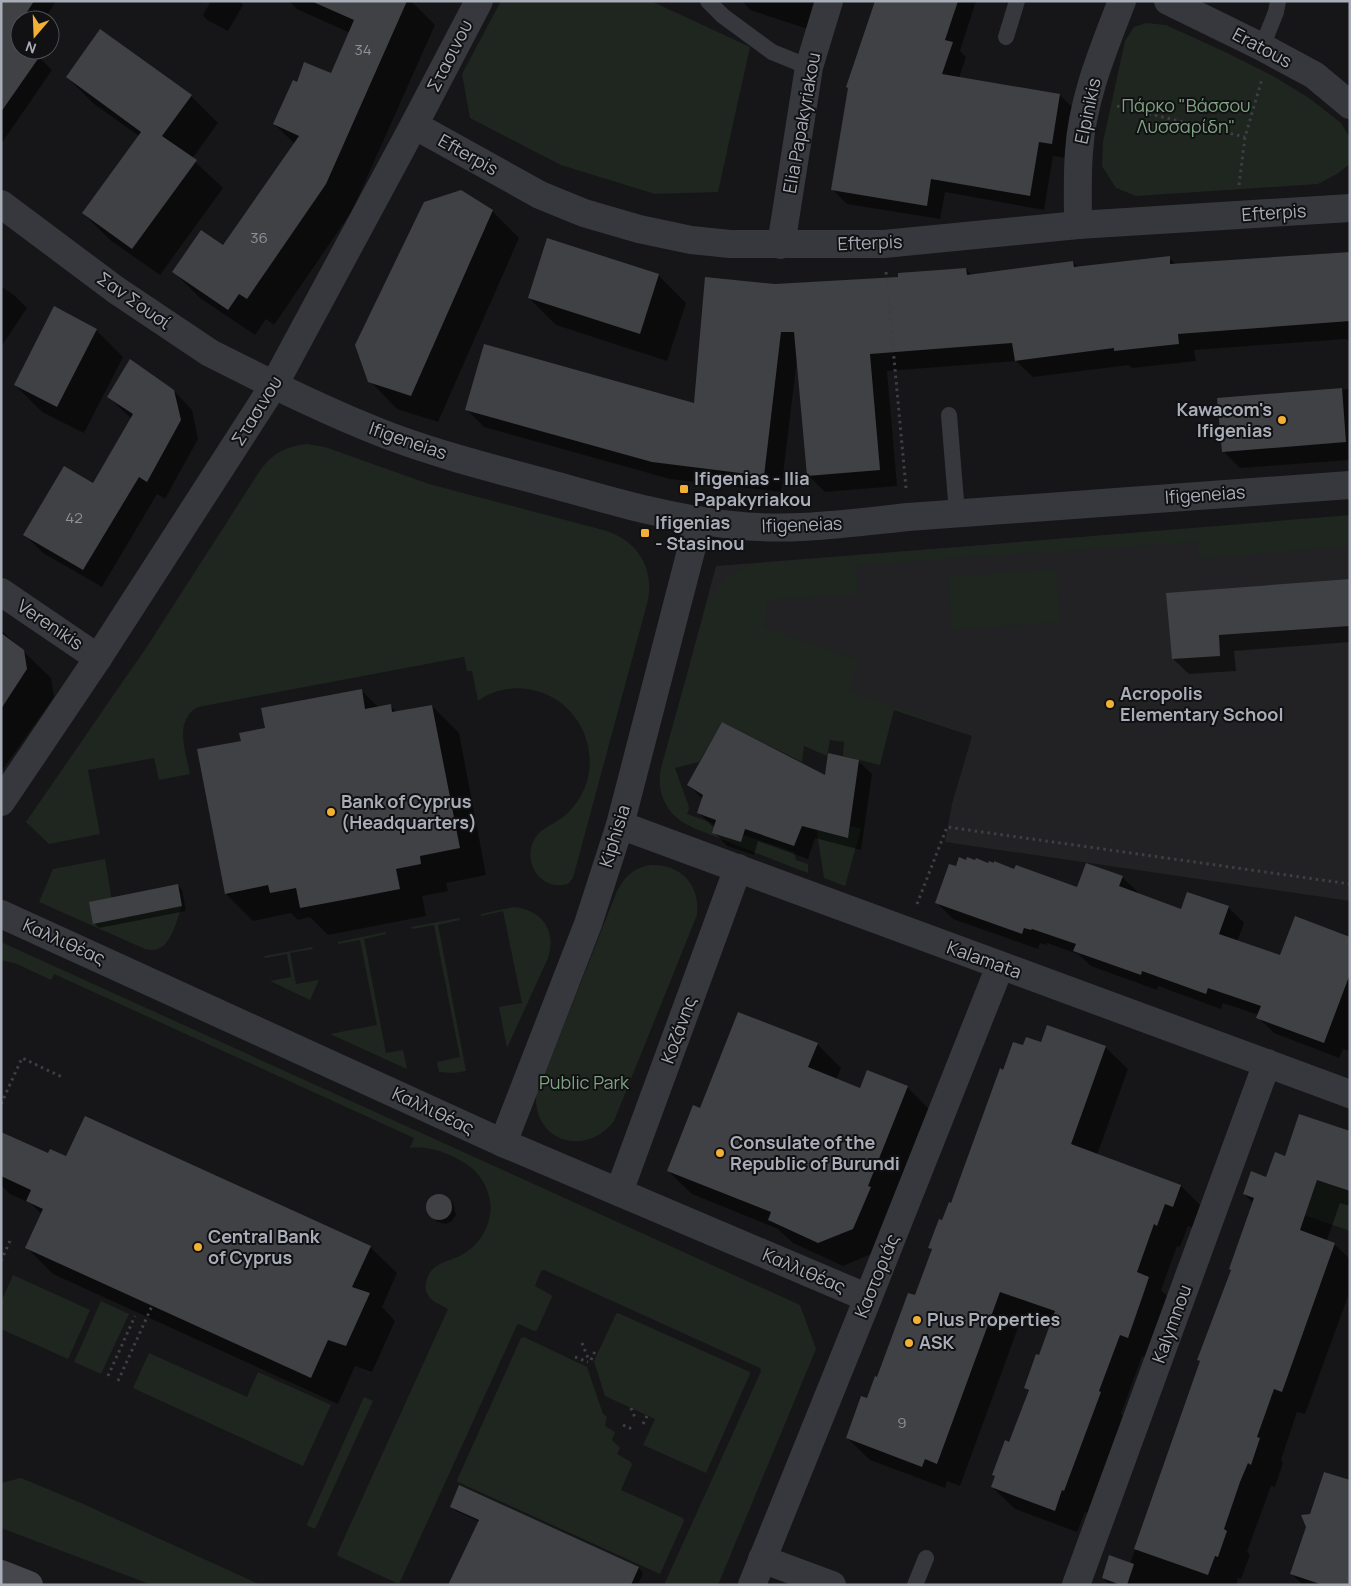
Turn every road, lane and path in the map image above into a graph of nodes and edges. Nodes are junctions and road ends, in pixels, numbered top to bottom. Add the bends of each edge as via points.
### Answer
1 (479, 1) edge
2 (708, 1) edge
3 (829, 1) edge
4 (1017, 1) edge
5 (1122, 1) edge
6 (1168, 1) edge
7 (1278, 1) edge
8 (1006, 37) dead end
9 (1266, 49) junction
10 (809, 68) junction
11 (1087, 99) junction
12 (1350, 105) edge
13 (414, 126) junction
14 (1245, 136) junction
15 (1, 204) edge
16 (1350, 208) edge
17 (1234, 216) junction
18 (1078, 225) junction
19 (884, 244) junction
20 (781, 245) junction
21 (274, 385) junction
22 (949, 415) dead end
23 (1350, 485) edge
24 (957, 513) junction
25 (908, 517) junction
26 (699, 520) junction
27 (1, 592) edge
28 (98, 658) junction
29 (1, 802) edge
30 (620, 825) junction
31 (738, 868) junction
32 (1350, 884) edge
33 (1, 914) edge
34 (906, 932) junction
35 (1000, 966) junction
36 (1267, 1063) junction
37 (64, 1078) dead end
38 (1350, 1094) edge
39 (1, 1104) edge
40 (503, 1143) junction
41 (619, 1192) junction
42 (10, 1241) dead end
43 (1, 1261) edge
44 (868, 1298) junction
45 (152, 1306) dead end
46 (135, 1316) dead end
47 (582, 1342) dead end
48 (596, 1349) dead end
49 (575, 1357) dead end
50 (589, 1360) junction
51 (108, 1376) dead end
52 (118, 1381) dead end
53 (631, 1408) dead end
54 (647, 1416) dead end
55 (636, 1420) dead end
56 (643, 1424) dead end
57 (623, 1425) dead end
58 (632, 1429) dead end
59 (926, 1558) dead end
60 (762, 1559) junction
61 (1, 1574) edge
62 (30, 1585) edge
63 (752, 1585) edge
64 (832, 1585) edge
65 (915, 1585) edge
66 (1076, 1585) edge

1 - 13 street, Στασινου
2 - 10 lane via 772,52
3 - 10 street, Elia Papakyriakou
4 - 8 lane
5 - 11 street, Elpinikis
6 - 9 street, Eratous
7 - 9 lane
9 - 12 street, Eratous via 1314,75
9 - 14 path
10 - 20 street, Elia Papakyriakou
11 - 14 path
11 - 18 street, Elpinikis via 1079,151
13 - 20 street, Efterpis via 540,195 584,213 691,240
13 - 21 street, Στασινου
14 - 17 path
15 - 21 street, Σαν Σουσί via 116,290 210,353
16 - 17 street, Efterpis
17 - 18 street, Efterpis
18 - 19 street, Efterpis
19 - 20 street, Efterpis
19 - 25 path
21 - 26 street, Ifigeneias via 348,420 455,458 621,503
21 - 28 street, Στασινου
22 - 24 lane
23 - 24 street, Ifigeneias
24 - 25 street, Ifigeneias
25 - 26 street, Ifigeneias via 770,528
26 - 30 street, Kiphisia
27 - 28 street, Verenikis
28 - 29 street, Στασινου
30 - 31 street, Kalamata
30 - 40 street, Kiphisia via 588,924
31 - 34 street, Kalamata
31 - 41 street, Κοζάνης
32 - 34 path via 947,827
33 - 40 street, Καλλιθέας
34 - 35 street, Kalamata
35 - 36 street, Kalamata
35 - 44 street, Καστοριάς
36 - 38 street, Kalamata
36 - 66 street, Kalymnou
37 - 39 path via 22,1058
40 - 41 street, Καλλιθέας
41 - 44 street, Καλλιθέας
42 - 43 path
44 - 60 street, Καστοριάς
45 - 52 path
46 - 51 path
47 - 50 path
48 - 50 path
49 - 50 path
53 - 55 path
54 - 56 path
57 - 58 path
59 - 65 lane
60 - 63 street, Καστοριάς
60 - 64 street
61 - 62 main road

